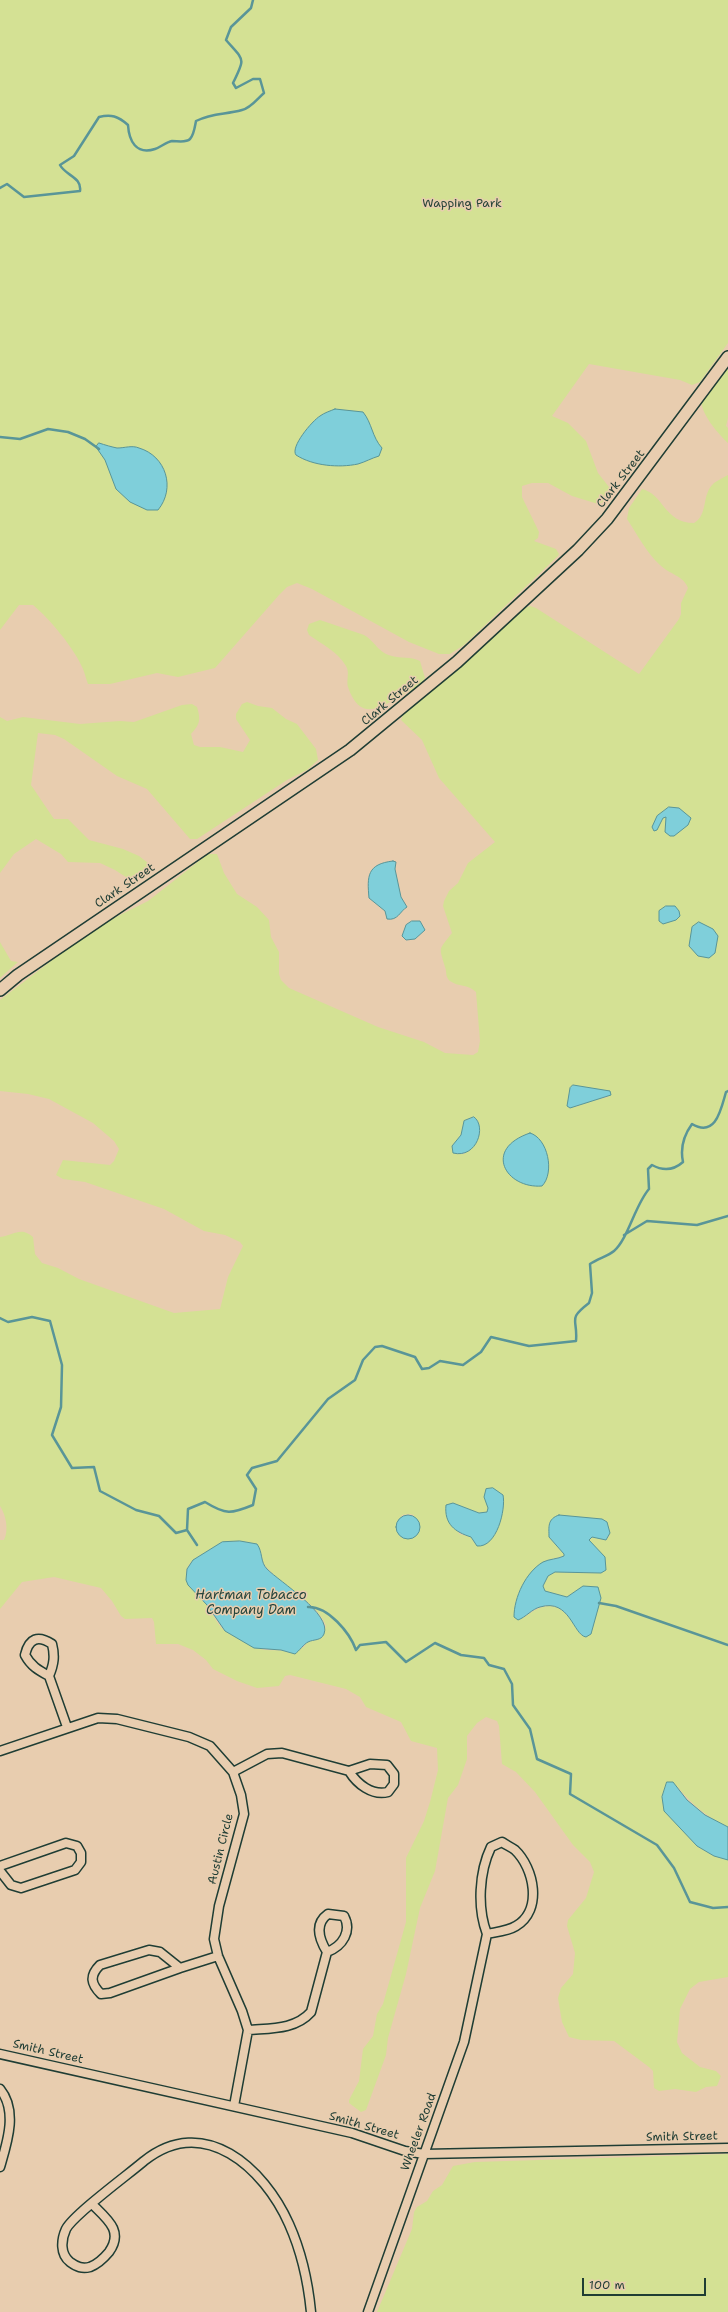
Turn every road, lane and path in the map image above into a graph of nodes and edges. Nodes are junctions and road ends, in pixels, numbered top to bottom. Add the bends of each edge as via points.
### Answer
1 (728, 356) edge
2 (0, 990) edge
3 (49, 1676) junction
4 (67, 1727) junction
5 (0, 1750) edge
6 (349, 1771) junction
7 (233, 1772) junction
8 (0, 1866) edge
9 (0, 1871) edge
10 (487, 1934) junction
11 (327, 1952) junction
12 (218, 1956) junction
13 (180, 1968) junction
14 (248, 2030) junction
15 (0, 2054) edge
16 (0, 2089) edge
17 (234, 2106) junction
18 (728, 2148) edge
19 (424, 2154) junction
20 (0, 2167) edge
21 (92, 2204) junction
22 (311, 2312) edge
23 (368, 2312) edge

1 - 2 main road, Clark Street via 607,519 578,550 456,662 350,750 25,970
3 - 3 street via 55,1653 52,1644 44,1638 36,1639 27,1645 25,1655 34,1667
3 - 4 street
4 - 5 street, Austin Circle
4 - 7 street, Austin Circle via 98,1718 117,1719 189,1737 210,1746
6 - 6 street via 354,1779 380,1794 388,1792 394,1784 394,1774 387,1765 370,1764
6 - 7 street via 282,1753 268,1754
7 - 12 street, Austin Circle via 244,1814 218,1911 214,1939
8 - 9 street via 66,1843 76,1846 81,1853 81,1862 75,1870 21,1888 11,1885
10 - 10 street via 483,1924 481,1890 485,1859 491,1846 502,1842 515,1850 525,1865 532,1880 534,1897 527,1915 517,1926
10 - 19 street, Wheeler Road via 464,2042
11 - 11 street via 335,1949 348,1934 348,1924 344,1916 328,1914 321,1919 321,1942
11 - 14 street via 311,2012 304,2020 292,2026
12 - 13 street
12 - 14 street, Austin Circle
13 - 13 street via 110,1993 101,1994 94,1987 91,1978 94,1970 100,1965 149,1950 160,1952
14 - 17 street, Austin Circle
15 - 17 street, Smith Street
16 - 20 street via 9,2106 11,2119
17 - 19 street, Smith Street via 352,2133 405,2151
18 - 19 street, Smith Street
19 - 23 street, Wheeler Road
21 - 21 street via 66,2228 62,2240 62,2250 67,2259 76,2266 85,2268 105,2257 114,2244 113,2227
21 - 22 street via 152,2155 180,2143 210,2143 242,2159 268,2189 289,2223 308,2277

